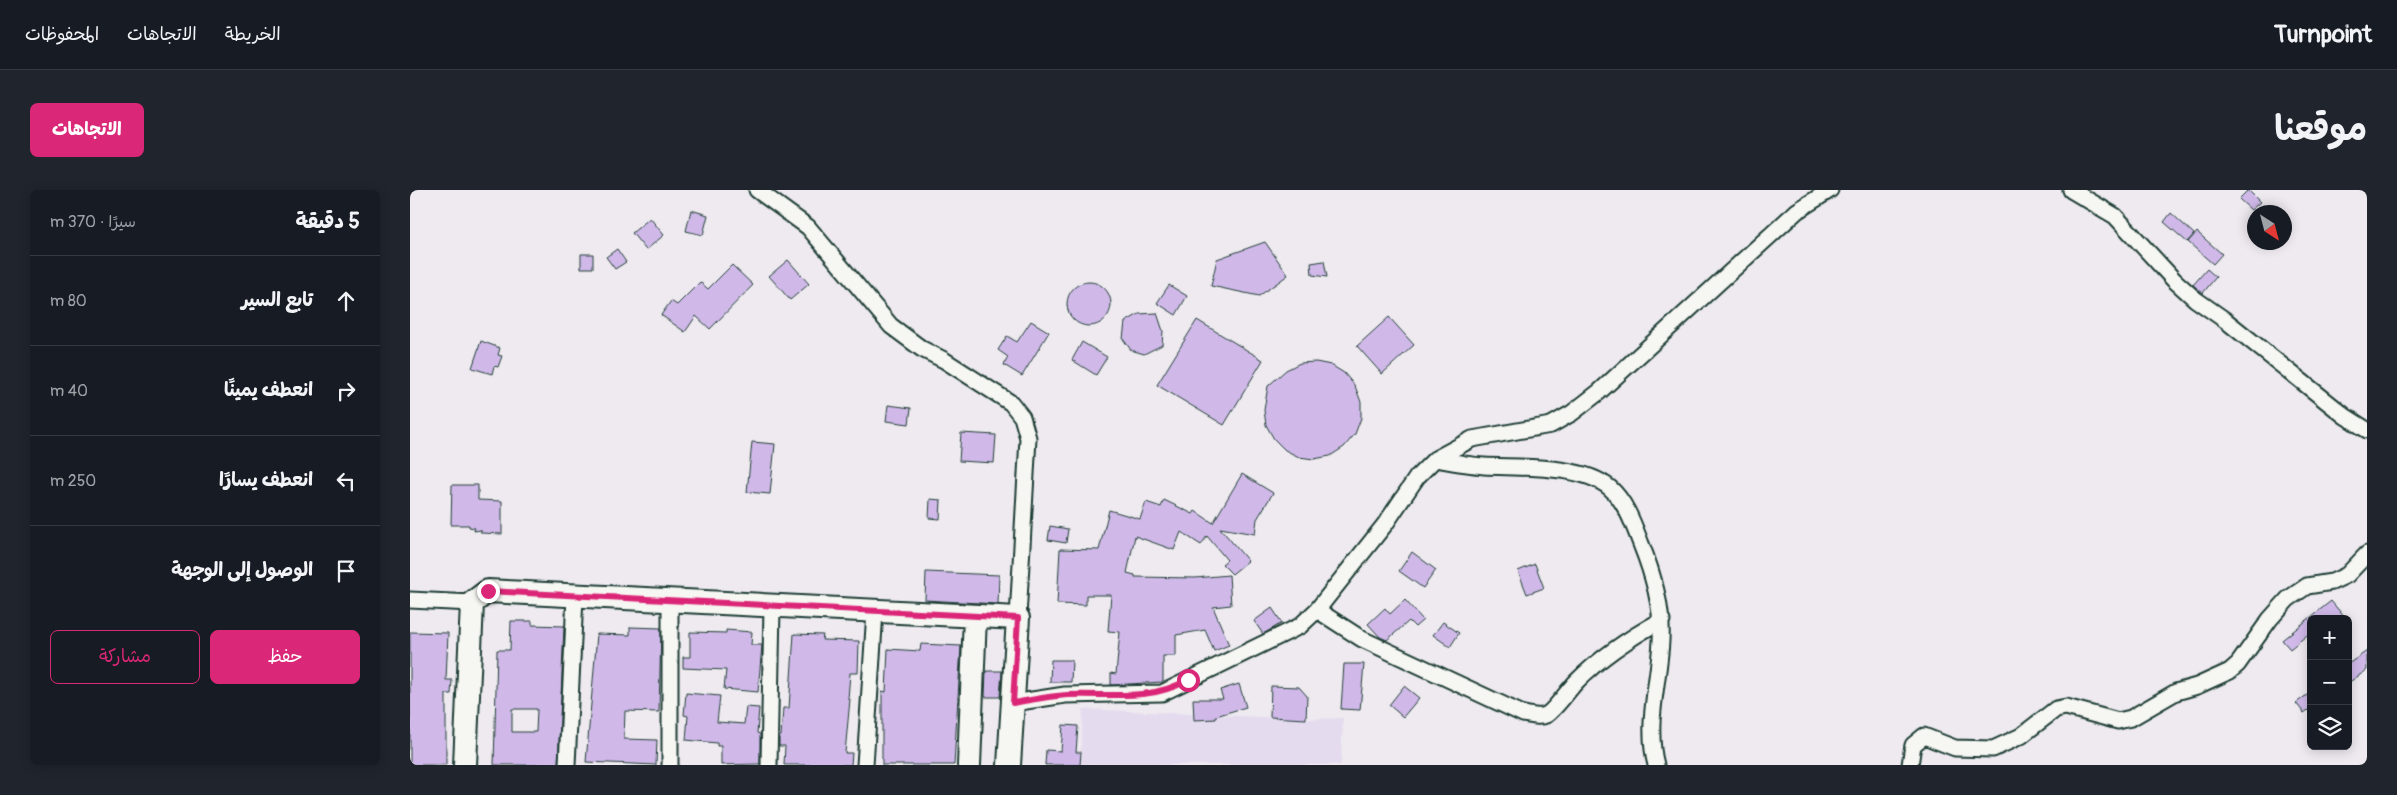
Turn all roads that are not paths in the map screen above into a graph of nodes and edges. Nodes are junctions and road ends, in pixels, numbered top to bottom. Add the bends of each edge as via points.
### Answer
1 (757, 190) edge
2 (1830, 190) edge
3 (2071, 190) edge
4 (2367, 430) edge
5 (1435, 459) junction
6 (2367, 554) edge
7 (576, 597) junction
8 (410, 600) edge
9 (670, 602) junction
10 (472, 603) junction
11 (772, 607) junction
12 (1317, 610) junction
13 (875, 612) junction
14 (976, 616) junction
15 (1018, 618) junction
16 (1662, 620) junction
17 (1013, 703) junction
18 (465, 765) edge
19 (567, 765) edge
20 (670, 765) edge
21 (769, 765) edge
22 (865, 765) edge
23 (969, 765) edge
24 (1009, 765) edge
25 (1656, 765) edge
26 (1910, 765) edge

1 - 15 street via 808,227 896,331 1002,395 1022,417 1028,438
2 - 5 street via 1797,210 1572,413 1550,425 1472,439
3 - 4 street via 2115,216 2195,299
5 - 12 street via 1416,477 1386,522
5 - 16 street via 1483,466 1557,469 1608,486 1627,512 1645,554 1654,578
6 - 26 street via 2347,575 2332,582 2307,586 2288,599 2230,671 2165,697 2144,712 2118,721 2066,707 2056,709 2021,736 1993,749 1954,748 1924,736 1913,745
7 - 9 street
7 - 10 street via 488,591
7 - 19 street
8 - 10 street
9 - 11 street
9 - 20 street
10 - 18 street
11 - 13 street
11 - 21 street
12 - 16 street via 1362,640 1523,714 1538,716 1551,711 1600,659
12 - 17 street via 1300,626 1162,693 1065,695
13 - 14 street
13 - 22 street
14 - 15 street
14 - 23 street
15 - 17 street
16 - 25 street via 1653,693 1652,752
17 - 24 street

